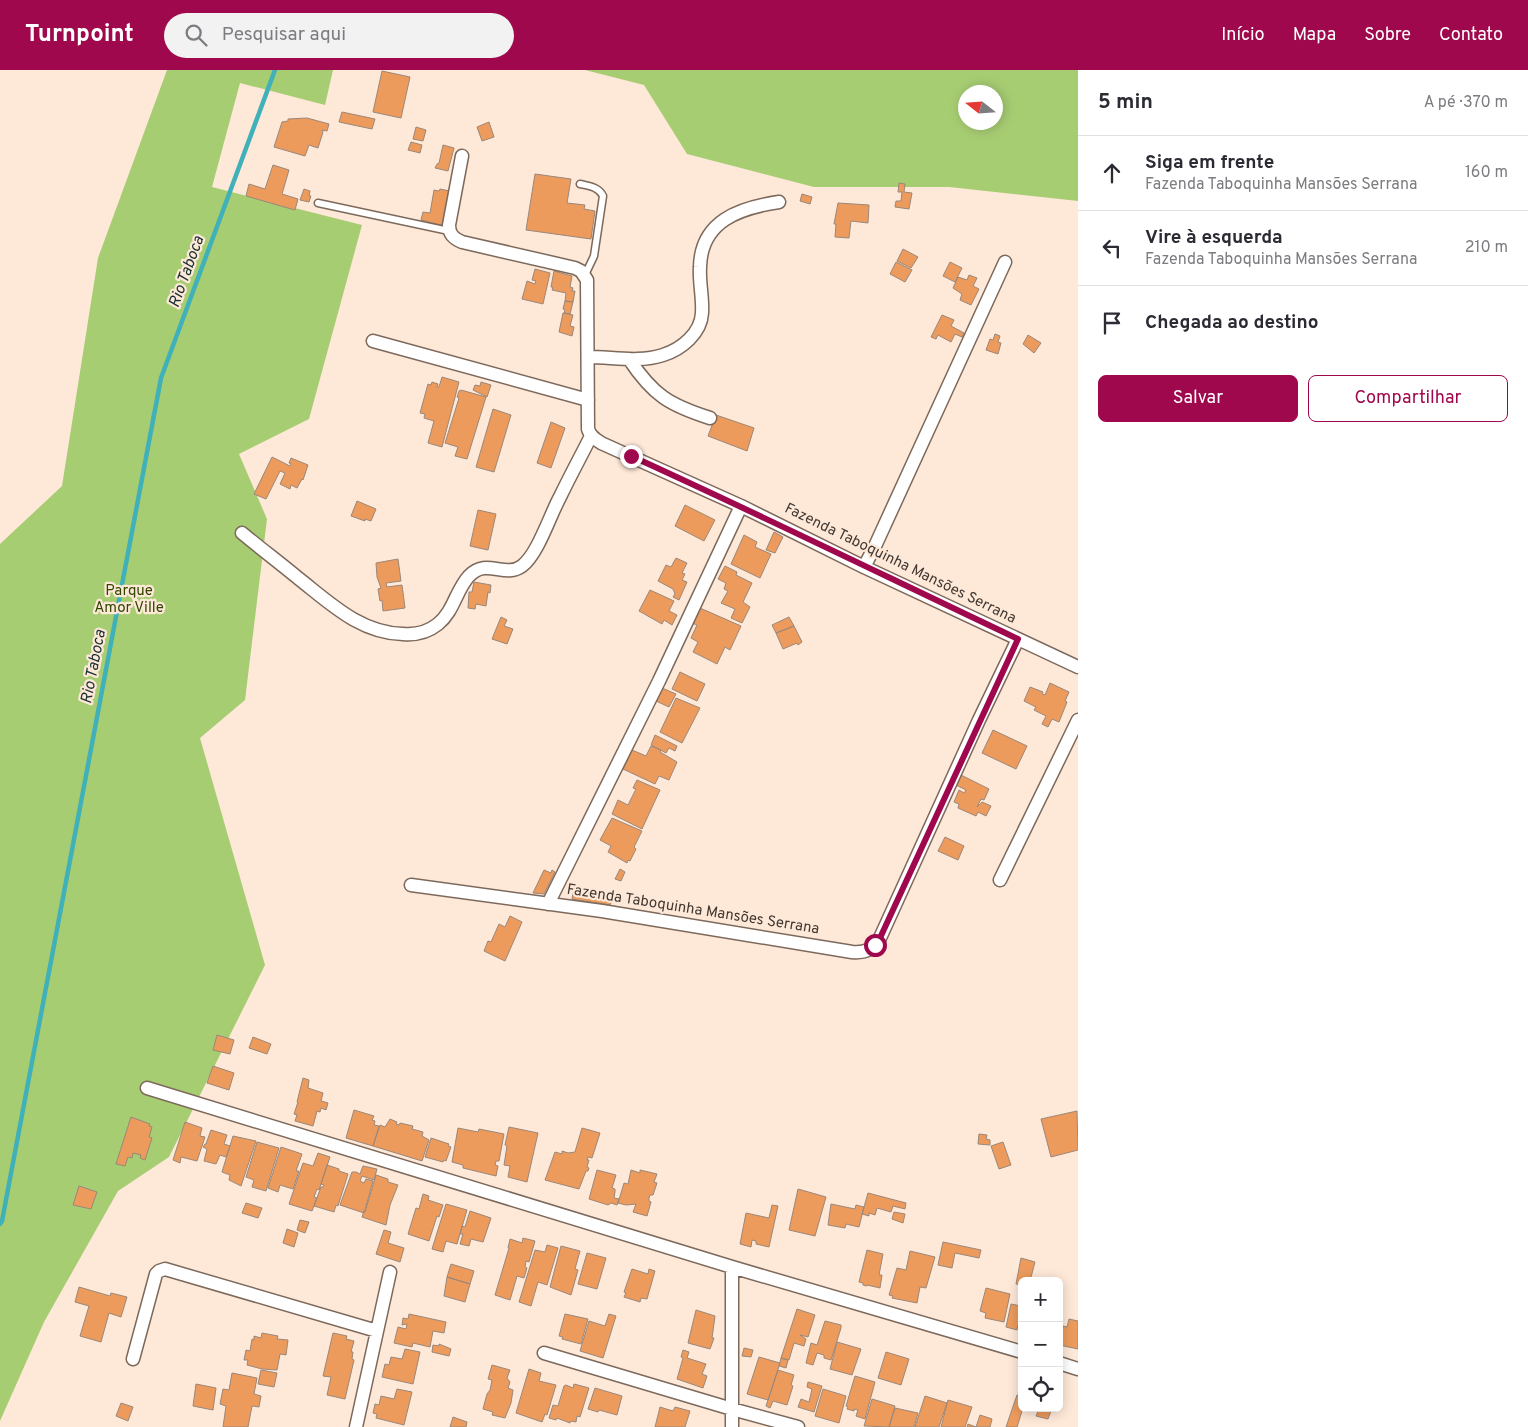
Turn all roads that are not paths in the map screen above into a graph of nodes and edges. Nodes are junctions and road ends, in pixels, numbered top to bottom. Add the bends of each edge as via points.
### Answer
1 (462, 156) dead end
2 (580, 184) dead end
3 (778, 202) dead end
4 (318, 203) dead end
5 (449, 231) junction
6 (1005, 262) dead end
7 (585, 275) junction
8 (373, 341) dead end
9 (588, 357) junction
10 (630, 359) junction
11 (588, 400) junction
12 (710, 418) dead end
13 (591, 436) junction
14 (741, 506) junction
15 (242, 533) dead end
16 (864, 567) junction
17 (1018, 639) junction
18 (1078, 667) edge
19 (1078, 720) edge
20 (1000, 880) dead end
21 (411, 885) dead end
22 (548, 904) junction
23 (147, 1088) dead end
24 (732, 1267) junction
25 (390, 1272) dead end
26 (377, 1331) junction
27 (1018, 1351) edge
28 (544, 1353) dead end
29 (133, 1359) dead end
30 (1063, 1364) edge
31 (1078, 1369) edge
32 (732, 1409) junction
33 (356, 1427) edge
34 (732, 1427) edge
35 (798, 1427) edge

1 - 5 street
2 - 7 lane via 601,191 603,196 594,256
3 - 10 street via 754,206 729,216 707,236 700,262 702,315 692,337 663,355
4 - 5 lane
5 - 7 street via 462,242 575,268
6 - 16 street
7 - 9 street via 588,288
8 - 11 street
9 - 10 street
9 - 11 street
10 - 12 street via 650,386 671,403
11 - 13 street
13 - 14 street, Fazenda Taboquinha Mansões Serrana
13 - 15 street via 530,559 509,571 477,569 469,576 445,616 422,633 396,634 366,627 331,604
14 - 16 street, Fazenda Taboquinha Mansões Serrana
14 - 22 street, Fazenda Taboquinha Mansões Serrana via 659,681
16 - 17 street, Fazenda Taboquinha Mansões Serrana
17 - 18 street, Fazenda Taboquinha Mansões Serrana
17 - 22 street, Fazenda Taboquinha Mansões Serrana via 880,938 869,951 852,952
19 - 20 street
21 - 22 street
23 - 24 street
24 - 27 street
24 - 32 street
25 - 26 street
26 - 29 street via 161,1270 156,1274
26 - 33 street
28 - 32 street
30 - 31 street
32 - 34 street
32 - 35 street

